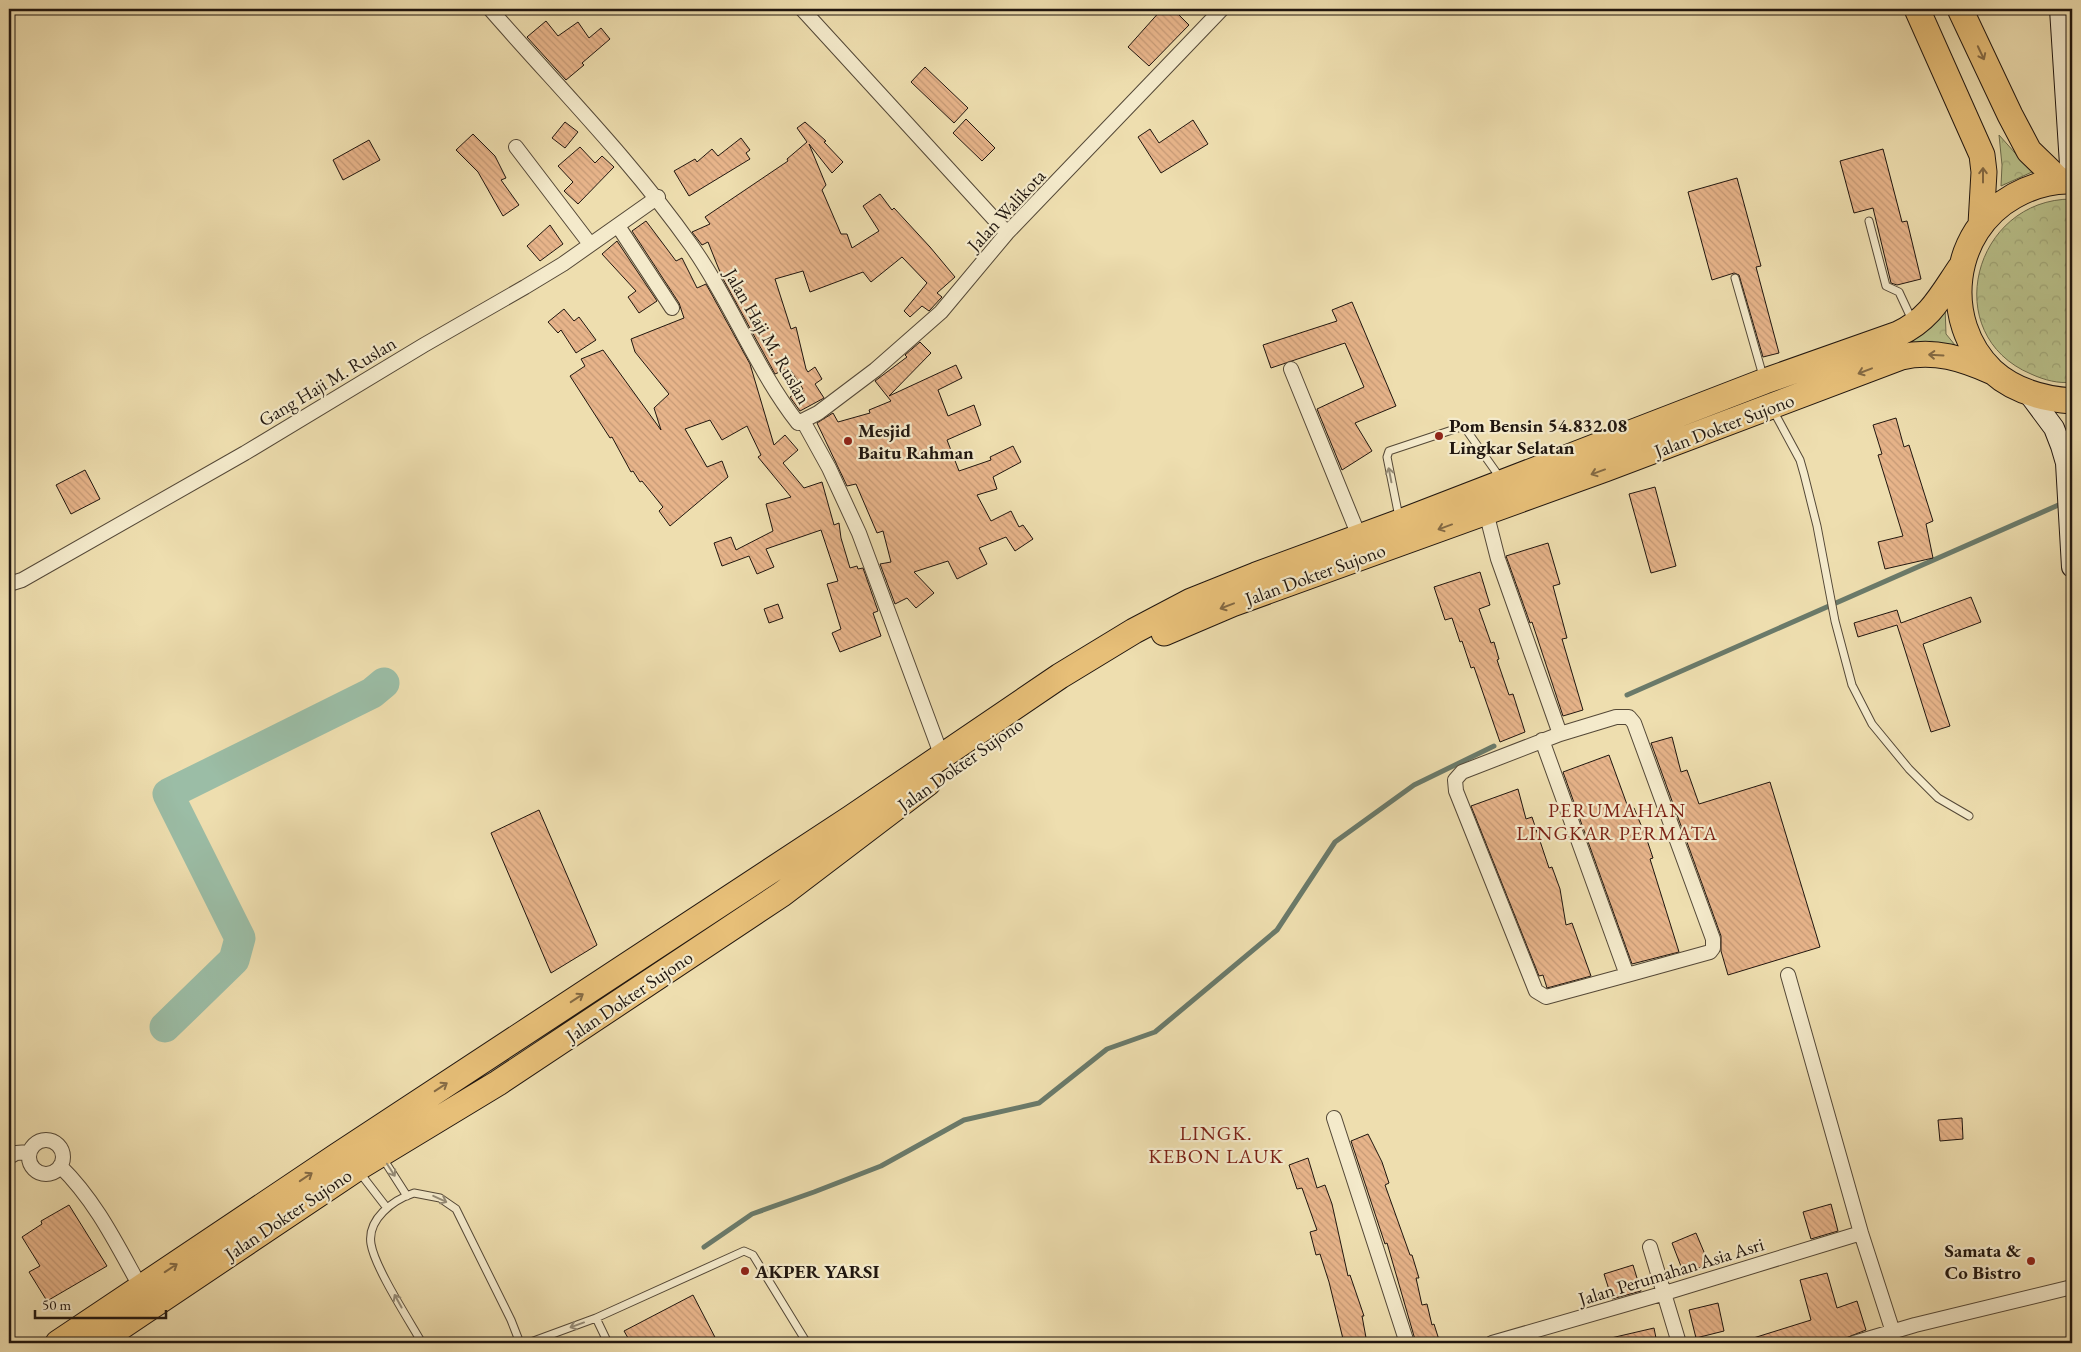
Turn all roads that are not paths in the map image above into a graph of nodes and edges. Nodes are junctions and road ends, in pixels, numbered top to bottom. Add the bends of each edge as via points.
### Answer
1 (490, 9) edge
2 (802, 9) edge
3 (1222, 9) edge
4 (1917, 9) edge
5 (1960, 9) edge
6 (2060, 12) edge
7 (516, 146) dead end
8 (2068, 181) edge
9 (658, 197) junction
10 (1869, 221) dead end
11 (1981, 224) junction
12 (618, 226) junction
13 (1007, 233) junction
14 (590, 244) junction
15 (1960, 268) junction
16 (1735, 278) dead end
17 (672, 308) dead end
18 (1914, 326) junction
19 (1291, 369) dead end
20 (1993, 372) junction
21 (1765, 381) junction
22 (2028, 393) junction
23 (2072, 401) edge
24 (1714, 402) junction
25 (1771, 407) junction
26 (803, 421) junction
27 (1723, 425) junction
28 (1504, 482) junction
29 (1486, 512) junction
30 (1400, 522) junction
31 (1359, 536) junction
32 (2072, 567) edge
33 (9, 584) edge
34 (1194, 609) junction
35 (1560, 734) junction
36 (1542, 740) junction
37 (941, 754) junction
38 (1969, 816) dead end
39 (1627, 975) junction
40 (1788, 975) dead end
41 (1334, 1118) dead end
42 (16, 1151) edge
43 (381, 1154) junction
44 (60, 1166) junction
45 (356, 1169) junction
46 (407, 1196) junction
47 (387, 1208) junction
48 (1861, 1233) junction
49 (1650, 1247) dead end
50 (2072, 1287) edge
51 (140, 1288) junction
52 (1665, 1294) junction
53 (596, 1318) junction
54 (1893, 1332) junction
55 (58, 1343) edge
56 (97, 1343) edge
57 (422, 1343) edge
58 (520, 1343) edge
59 (528, 1343) edge
60 (608, 1343) edge
61 (807, 1343) edge
62 (1407, 1343) edge
63 (1492, 1343) edge
64 (1679, 1343) edge
65 (1854, 1343) edge

1 - 9 street, Jalan Haji M. Ruslan
2 - 13 street
3 - 13 street, Jalan Walikota
11 -> 4 highway via 1982,156
5 -> 8 highway via 2029,151
6 - 8 main road
7 - 14 street
8 - 11 highway via 2030,188 2003,202
9 - 12 street, Gang Haji M. Ruslan
9 - 26 street, Jalan Haji M. Ruslan via 702,261 776,393 798,423
10 - 18 lane via 1886,286 1900,292
11 - 15 highway via 1968,245
12 - 14 street, Gang Haji M. Ruslan
12 - 17 street
13 - 26 street, Jalan Walikota via 941,312 875,370
14 - 33 street, Gang Haji M. Ruslan via 532,283 424,344 245,453 22,580
15 - 18 highway via 1933,308
15 - 20 highway via 1958,296 1963,324 1975,350
16 - 21 lane
18 - 21 highway via 1876,343
19 - 31 street
20 - 22 highway
20 -> 25 highway, Jalan Dokter Sujono via 1948,355 1911,355
21 - 24 highway
22 - 23 highway via 2050,400
22 - 32 main road via 2054,428 2066,463
24 - 27 highway
24 - 28 highway
25 - 27 highway, Jalan Dokter Sujono
25 - 38 lane via 1800,460 1852,685 1872,724 1909,769 1938,798
26 - 37 street, Jalan Haji M. Ruslan via 859,533
27 -> 29 highway, Jalan Dokter Sujono
28 - 30 highway
30 -> 28 lane via 1387,457 1389,451 1465,428
29 -> 34 highway, Jalan Dokter Sujono
29 - 35 street via 1498,559
30 - 31 highway
31 - 34 highway
34 - 37 highway via 1134,632
34 - 43 highway, Jalan Dokter Sujono via 931,781 782,894 498,1083
35 - 36 street
35 - 39 street via 1616,717 1631,719 1713,939 1714,948 1710,952
36 - 39 street
36 - 39 street via 1462,772 1455,780 1456,791 1536,991 1546,997
51 -> 37 highway
40 - 48 street
41 - 62 street
42 - 44 street via 39,1172 51,1173
42 - 44 street via 40,1141 55,1142 63,1154
43 - 45 highway, Jalan Dokter Sujono
43 -> 46 lane
44 - 51 street via 94,1206
45 - 47 lane
45 - 56 highway, Jalan Dokter Sujono
46 - 47 lane
46 -> 58 lane via 414,1193 432,1195 456,1209
57 -> 47 lane via 382,1272 371,1244 372,1228
48 - 52 street, Jalan Perumahan Asia Asri
48 - 54 street
49 - 52 street
50 - 54 street
51 - 55 highway
52 - 63 street, Jalan Perumahan Asia Asri
52 - 64 street
53 -> 59 lane
53 - 60 lane
53 - 61 lane via 744,1251 753,1255
54 - 65 street

